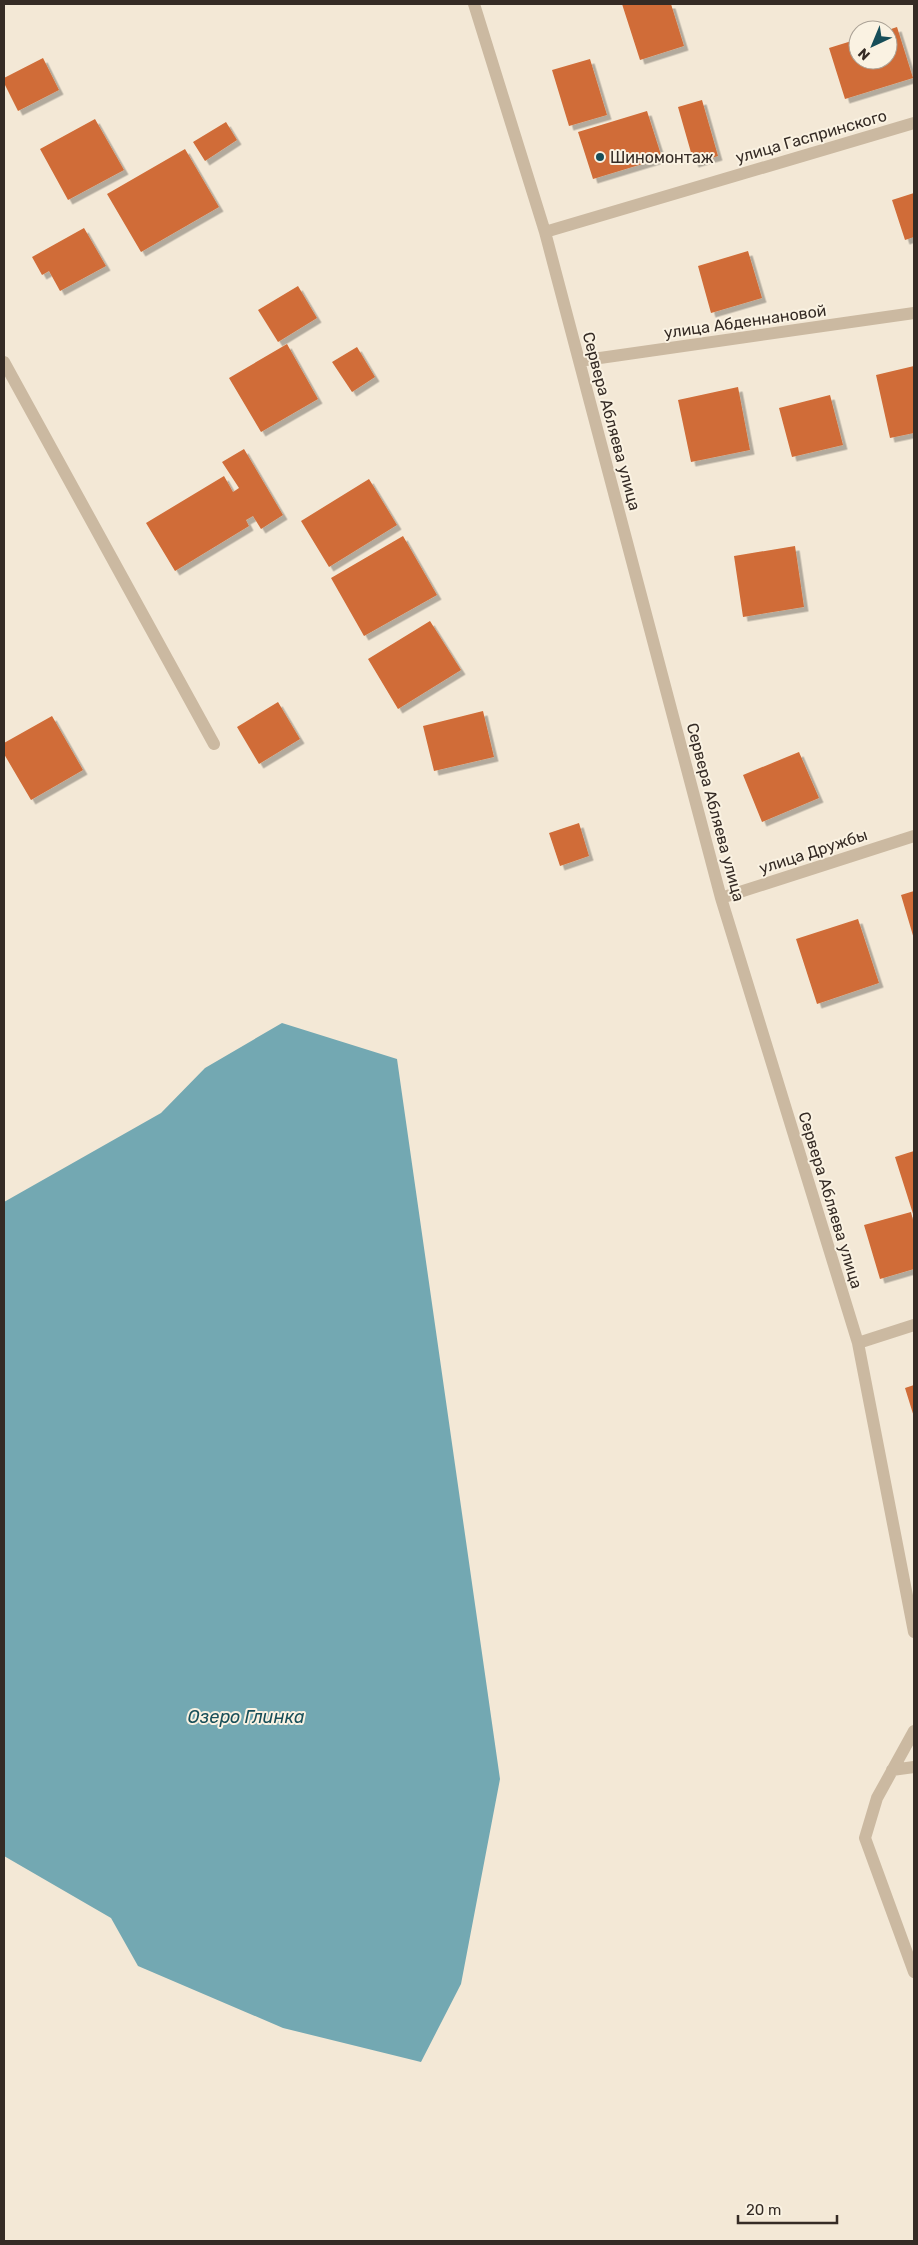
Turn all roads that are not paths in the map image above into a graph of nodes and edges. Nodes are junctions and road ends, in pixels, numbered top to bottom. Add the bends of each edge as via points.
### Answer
1 (474, 4) edge
2 (914, 123) edge
3 (545, 232) junction
4 (914, 313) edge
5 (579, 361) junction
6 (4, 362) edge
7 (214, 744) dead end
8 (914, 836) edge
9 (721, 898) junction
10 (914, 1325) edge
11 (858, 1343) junction
12 (914, 1632) edge
13 (914, 1731) edge
14 (914, 1767) edge
15 (892, 1770) junction
16 (914, 1972) edge

1 - 3 street, Сервера Абляева улица
2 - 3 street, улица Гаспринского
3 - 5 street, Сервера Абляева улица
4 - 5 street, улица Абденнановой
5 - 9 street, Сервера Абляева улица
6 - 7 street
8 - 9 street, улица Дружбы
9 - 11 street, Сервера Абляева улица
10 - 11 street
11 - 12 street, Сервера Абляева улица
13 - 15 street
14 - 15 street
15 - 16 street via 877,1798 865,1838

